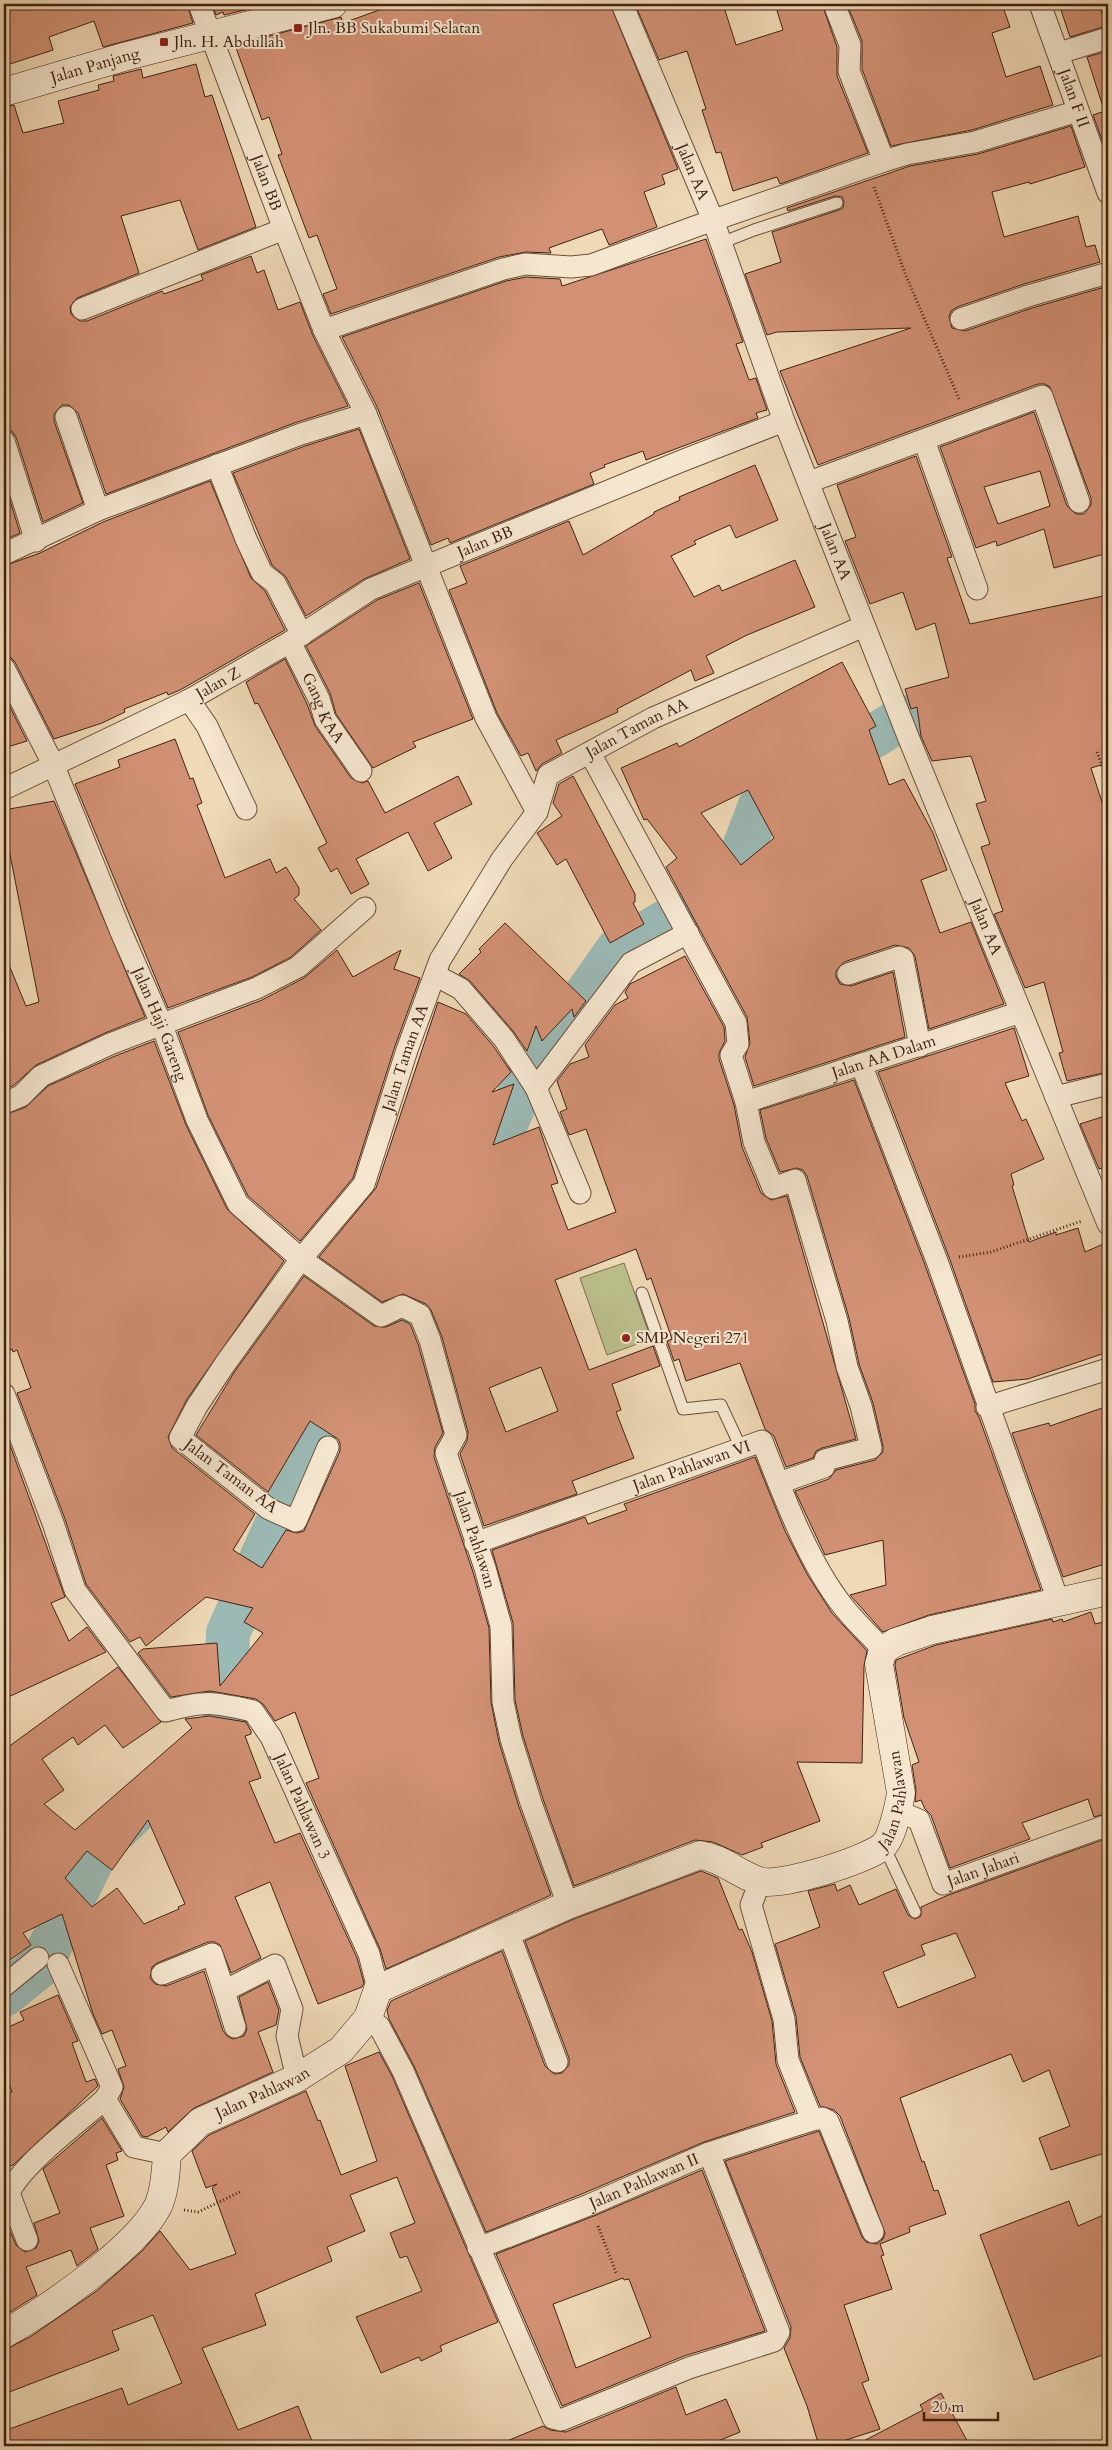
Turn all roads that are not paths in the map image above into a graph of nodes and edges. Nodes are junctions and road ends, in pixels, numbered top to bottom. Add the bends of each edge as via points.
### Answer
1 (199, 4) edge
2 (622, 4) edge
3 (834, 4) edge
4 (1040, 4) edge
5 (326, 5) edge
6 (212, 34) junction
7 (1108, 38) edge
8 (1058, 52) junction
9 (4, 92) edge
10 (1078, 111) junction
11 (875, 164) junction
12 (1108, 193) edge
13 (837, 203) dead end
14 (713, 220) junction
15 (284, 229) junction
16 (721, 244) junction
17 (1108, 273) edge
18 (82, 309) dead end
19 (961, 319) dead end
20 (324, 330) junction
21 (366, 414) junction
22 (66, 417) dead end
23 (784, 421) junction
24 (924, 440) junction
25 (4, 441) edge
26 (217, 466) junction
27 (809, 482) junction
28 (1079, 502) dead end
29 (98, 510) junction
30 (36, 540) junction
31 (4, 554) edge
32 (425, 566) junction
33 (977, 589) dead end
34 (864, 626) junction
35 (296, 638) junction
36 (4, 668) edge
37 (189, 700) junction
38 (590, 753) junction
39 (53, 764) junction
40 (362, 771) dead end
41 (4, 789) edge
42 (246, 809) dead end
43 (537, 812) junction
44 (365, 908) dead end
45 (688, 932) junction
46 (848, 974) dead end
47 (435, 976) junction
48 (1021, 1012) junction
49 (161, 1023) junction
50 (920, 1046) junction
51 (862, 1064) junction
52 (1108, 1084) edge
53 (536, 1088) junction
54 (1056, 1097) junction
55 (4, 1102) edge
56 (746, 1102) junction
57 (580, 1193) dead end
58 (1106, 1219) edge
59 (301, 1259) junction
60 (642, 1293) dead end
61 (1108, 1369) edge
62 (4, 1394) edge
63 (987, 1407) junction
64 (328, 1447) dead end
65 (741, 1448) junction
66 (779, 1483) junction
67 (475, 1543) junction
68 (1108, 1591) edge
69 (1059, 1603) junction
70 (883, 1650) junction
71 (898, 1811) junction
72 (1108, 1825) edge
73 (884, 1846) junction
74 (760, 1882) junction
75 (568, 1905) junction
76 (915, 1912) dead end
77 (508, 1931) junction
78 (162, 1974) dead end
79 (4, 1986) edge
80 (378, 1989) junction
81 (224, 1991) junction
82 (368, 2018) junction
83 (235, 2027) dead end
84 (556, 2062) dead end
85 (296, 2078) junction
86 (105, 2100) junction
87 (812, 2120) junction
88 (167, 2154) junction
89 (709, 2154) junction
90 (873, 2232) dead end
91 (27, 2240) dead end
92 (478, 2248) junction
93 (4, 2334) edge

1 - 6 street, Jalan BB
2 - 14 street, Jalan AA
3 - 11 street via 850,45 850,71
4 - 8 street, Jalan F II
5 - 6 street, Jalan Panjang
6 - 9 street, Jalan Panjang
6 - 15 street, Jalan BB
7 - 8 street
8 - 10 street, Jalan F II
10 - 11 street via 974,142 908,154
10 - 12 street, Jalan F II
11 - 14 street
13 - 16 lane
14 - 16 street, Jalan AA
14 - 20 street via 592,265 525,264 503,269
15 - 18 street
15 - 20 street, Jalan BB
16 - 23 street, Jalan AA
17 - 19 street
20 - 21 street, Jalan BB
21 - 26 street via 301,434
21 - 32 street, Jalan BB
22 - 29 street
23 - 27 street, Jalan AA
23 - 32 street, Jalan BB
24 - 27 street
24 - 28 street via 1042,396
24 - 33 street
25 - 30 street
26 - 29 street
26 - 35 street, Gang KAA via 246,539 262,573 275,583
27 - 34 street, Jalan AA
29 - 30 street
30 - 31 street
32 - 35 street, Jalan Z via 371,590
32 - 43 street via 486,718
34 - 38 street, Jalan Taman AA via 653,718
34 - 48 street, Jalan AA
35 - 37 street, Jalan Z
35 - 40 street, Gang KAA via 325,719
36 - 39 street, Jalan Haji Gareng
37 - 39 street, Jalan Z
37 - 42 street via 207,726
38 - 43 street, Jalan Taman AA via 548,775
38 - 45 street
39 - 41 street, Jalan Z
39 - 49 street, Jalan Haji Gareng
43 - 47 street, Jalan Taman AA via 497,867 440,960
44 - 49 street via 298,967 256,988
45 - 53 street via 631,963
45 - 56 street via 736,1023 738,1044 731,1055
46 - 50 street via 899,957 903,959
47 - 53 street via 461,989 504,1039
47 - 59 street, Jalan Taman AA via 406,1050 364,1184
48 - 50 street, Jalan AA Dalam
48 - 54 street, Jalan AA
49 - 55 street via 41,1076 21,1096
49 - 59 street, Jalan Haji Gareng via 197,1120 238,1204
50 - 51 street, Jalan AA Dalam
51 - 56 street, Jalan AA Dalam
51 - 63 street via 937,1261
52 - 54 street
53 - 57 street
54 - 58 street, Jalan AA
56 - 66 street via 754,1142 773,1188 795,1180 871,1448 825,1460 824,1468
59 - 64 street, Jalan Taman AA via 196,1406 180,1438 269,1509 296,1521
59 - 67 street, Jalan Pahlawan via 381,1316 402,1306 420,1315 456,1435 446,1453
60 - 65 lane via 683,1409 721,1405
61 - 63 street
62 - 80 street, Jalan Pahlawan 3 via 75,1590 166,1711 214,1702 253,1711 272,1737 369,1954
63 - 69 street
65 - 66 street, Jalan Pahlawan VI via 762,1441
65 - 67 street, Jalan Pahlawan VI
66 - 70 street, Jalan Pahlawan VI via 826,1581 842,1606
67 - 75 street, Jalan Pahlawan via 501,1626 502,1702 511,1738
68 - 69 street
69 - 70 street via 932,1630
70 - 71 street, Jalan Pahlawan via 879,1664 901,1793
71 - 72 street, Jalan Jahari via 919,1820 943,1884
71 - 73 street, Jalan Pahlawan
73 - 74 street, Jalan Pahlawan via 863,1857 790,1881
73 - 76 lane
74 - 75 street, Jalan Pahlawan via 711,1856 700,1855
74 - 87 street via 751,1905 784,2020 788,2060
75 - 77 street, Jalan Pahlawan
77 - 80 street, Jalan Pahlawan
77 - 84 street
78 - 81 street via 212,1954
79 - 86 street via 48,1961 112,2087
80 - 82 street, Jalan Pahlawan
81 - 83 street
81 - 85 street via 275,1965 292,2009 286,2036
82 - 85 street, Jalan Pahlawan via 341,2050
82 - 92 street via 379,2026 403,2072
85 - 88 street, Jalan Pahlawan via 200,2122
86 - 88 street via 134,2147
86 - 91 street via 30,2164 11,2187 8,2193
87 - 89 street, Jalan Pahlawan II
87 - 90 street via 822,2118 828,2121
88 - 93 street via 158,2206 140,2231 104,2264 32,2318
89 - 92 street, Jalan Pahlawan II
89 - 92 street via 779,2332 774,2341 689,2368 561,2420 553,2418

